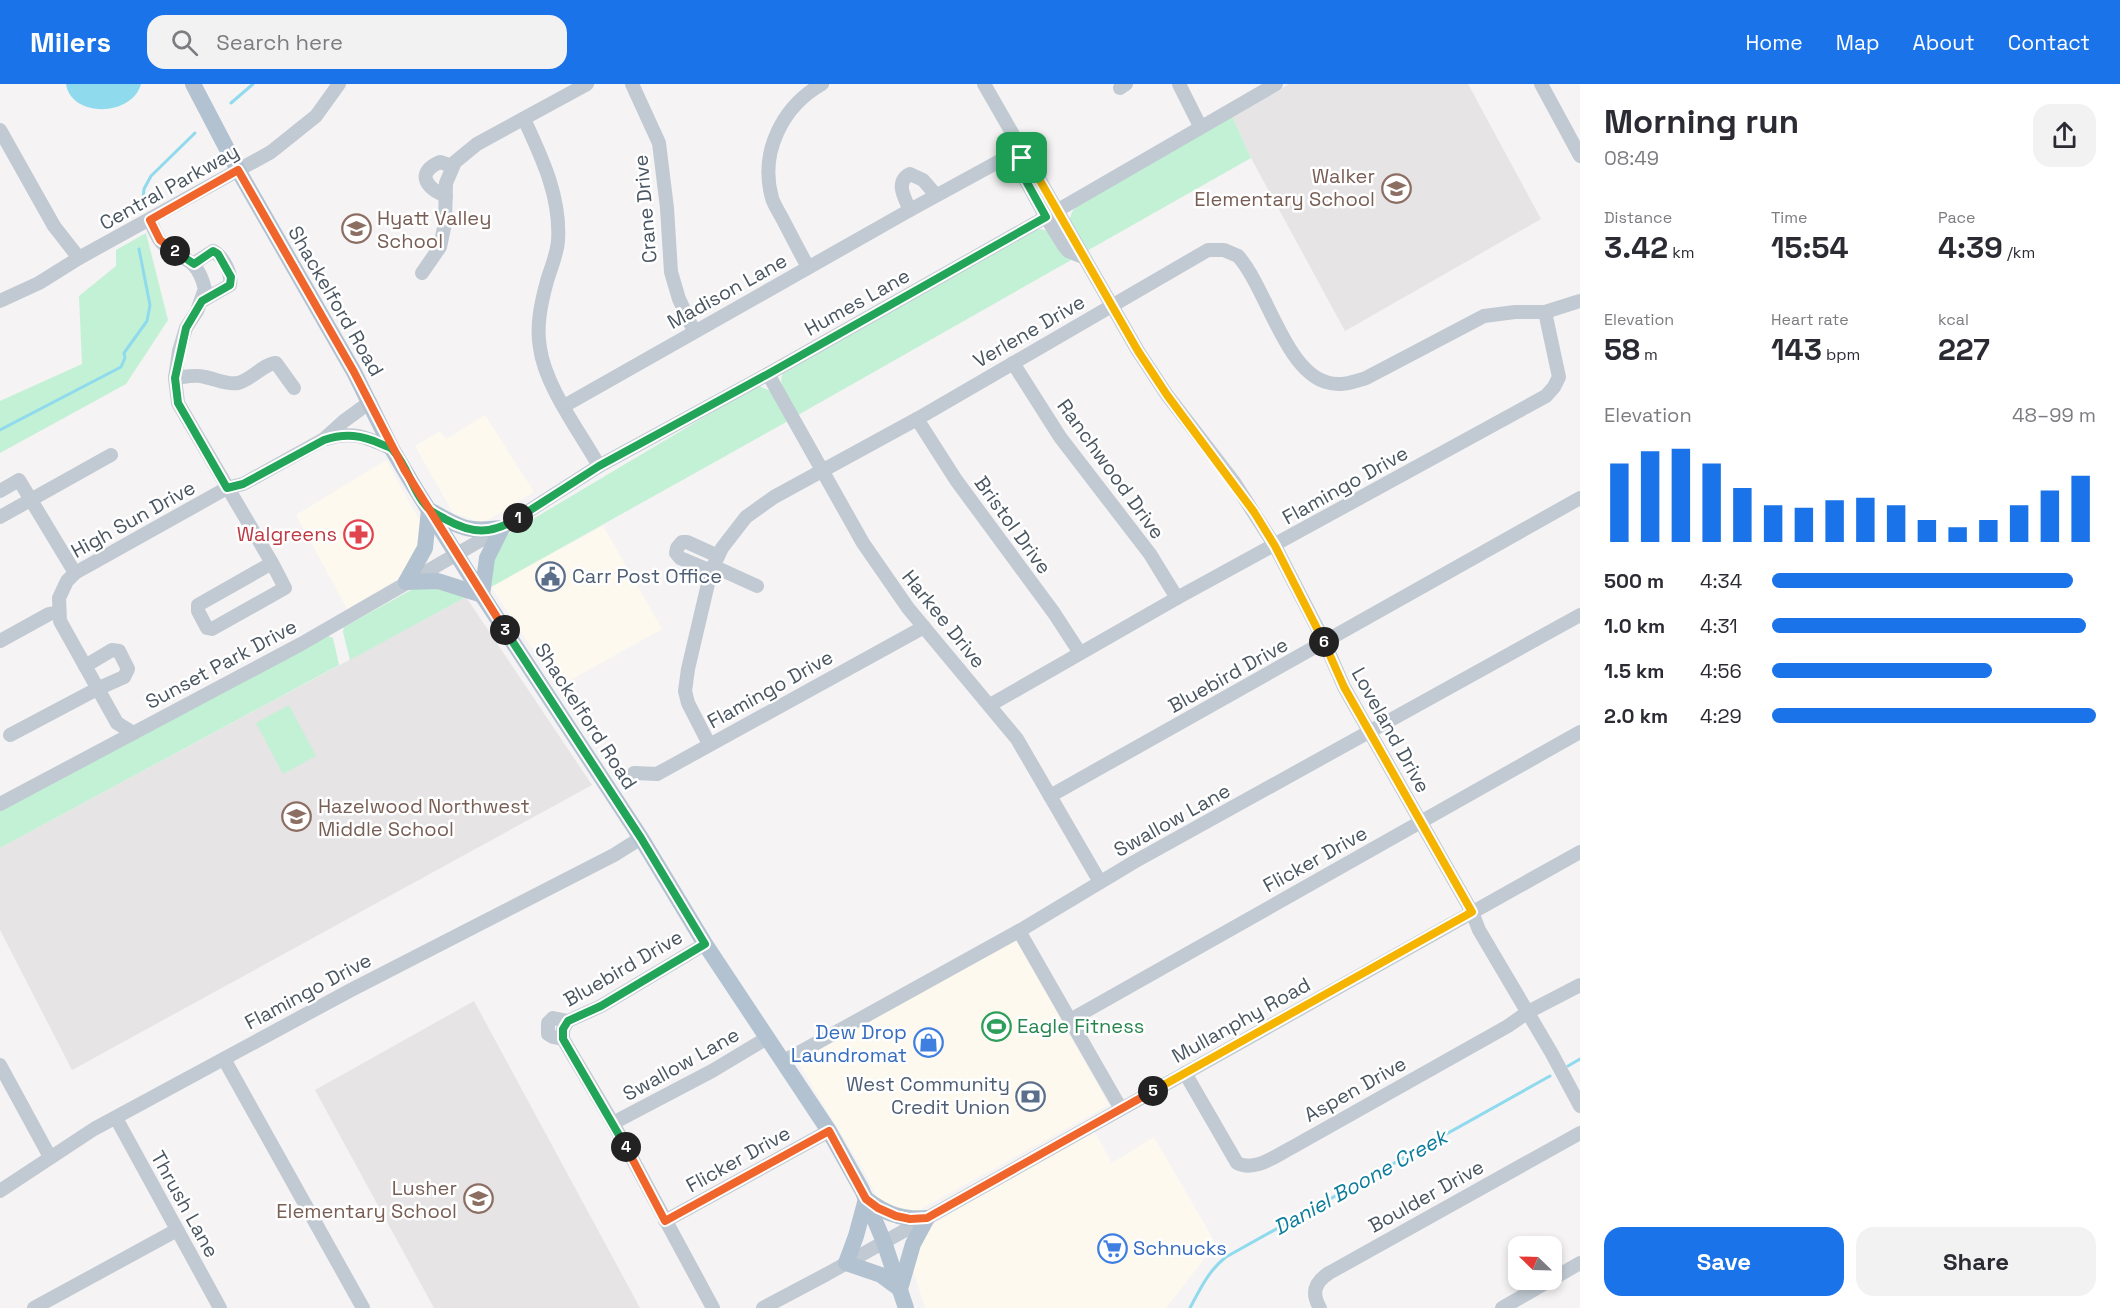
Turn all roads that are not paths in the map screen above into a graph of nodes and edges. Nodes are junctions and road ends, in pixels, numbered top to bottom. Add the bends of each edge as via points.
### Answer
1 (193, 84) edge
2 (339, 84) edge
3 (587, 84) edge
4 (632, 84) edge
5 (822, 84) edge
6 (984, 84) edge
7 (1179, 84) edge
8 (1276, 84) edge
9 (1541, 84) edge
10 (524, 119) junction
11 (1200, 126) junction
12 (0, 130) edge
13 (1021, 154) junction
14 (1580, 156) edge
15 (452, 166) junction
16 (238, 170) junction
17 (936, 195) junction
18 (446, 196) junction
19 (910, 210) junction
20 (1052, 214) junction
21 (150, 220) junction
22 (80, 258) junction
23 (194, 264) junction
24 (808, 267) junction
25 (422, 273) dead end
26 (0, 301) edge
27 (202, 301) junction
28 (1580, 301) edge
29 (1111, 305) junction
30 (1545, 312) junction
31 (694, 331) junction
32 (1013, 363) junction
33 (768, 374) junction
34 (175, 378) junction
35 (294, 388) dead end
36 (370, 402) junction
37 (564, 406) junction
38 (917, 419) junction
39 (324, 440) junction
40 (393, 449) junction
41 (111, 455) dead end
42 (599, 466) junction
43 (821, 470) junction
44 (227, 488) junction
45 (0, 491) edge
46 (1580, 498) edge
47 (30, 500) junction
48 (429, 510) junction
49 (0, 517) edge
50 (502, 528) junction
51 (1275, 546) junction
52 (456, 553) junction
53 (272, 563) junction
54 (714, 564) junction
55 (75, 573) junction
56 (406, 582) junction
57 (757, 586) dead end
58 (482, 595) junction
59 (1177, 598) junction
60 (59, 612) junction
61 (1580, 615) edge
62 (924, 627) junction
63 (0, 641) edge
64 (1323, 641) junction
65 (1080, 654) junction
66 (85, 666) junction
67 (97, 689) junction
68 (990, 705) junction
69 (1369, 732) junction
70 (1580, 732) edge
71 (133, 733) junction
72 (10, 735) dead end
73 (709, 744) junction
74 (634, 773) dead end
75 (1050, 796) junction
76 (0, 804) edge
77 (1420, 822) junction
78 (641, 838) junction
79 (1580, 852) edge
80 (1100, 882) junction
81 (1472, 912) junction
82 (1019, 931) junction
83 (705, 944) junction
84 (1580, 985) edge
85 (1528, 1012) junction
86 (1070, 1020) junction
87 (767, 1038) junction
88 (224, 1059) junction
89 (784, 1060) junction
90 (0, 1065) edge
91 (1185, 1073) junction
92 (1580, 1106) edge
93 (1121, 1109) junction
94 (116, 1118) junction
95 (613, 1123) junction
96 (829, 1131) junction
97 (1580, 1133) edge
98 (50, 1157) junction
99 (0, 1191) edge
100 (866, 1199) junction
101 (927, 1218) junction
102 (665, 1221) junction
103 (177, 1230) junction
104 (884, 1242) junction
105 (846, 1263) junction
106 (1580, 1263) edge
107 (900, 1289) junction
108 (34, 1308) edge
109 (220, 1308) edge
110 (363, 1308) edge
111 (713, 1308) edge
112 (763, 1308) edge
113 (906, 1308) edge
114 (1320, 1308) edge
115 (1502, 1308) edge

1 - 16 main road, Shackelford Road
2 - 16 street, Central Parkway via 316,116 301,129
3 - 10 street
4 - 31 street, Crane Drive via 659,143 671,272
5 - 24 street via 807,92 787,114 770,150 772,198
6 - 13 street, Loveland Drive
7 - 11 street
8 - 11 street, Humes Lane
9 - 14 street
10 - 15 street via 477,144
10 - 37 street via 543,159 556,201 558,242 538,328 544,370
11 - 20 street, Humes Lane
12 - 22 street via 54,226
13 - 17 street, Madison Lane
13 - 20 street, Loveland Drive via 1031,165
15 - 18 street
15 - 18 street via 440,162 425,173 431,187
16 - 21 street, Central Parkway
16 - 36 main road, Shackelford Road
17 - 19 street, Madison Lane
17 - 19 street via 923,180 910,174 902,182 902,191
18 - 25 street via 446,224 440,247
19 - 24 street, Madison Lane
20 - 29 street, Loveland Drive
20 - 33 street, Humes Lane
21 - 22 street, Central Parkway
21 - 23 street via 160,240
22 - 26 street, Central Parkway
23 - 27 street via 205,289
23 - 27 street via 213,251 231,277 230,285
24 - 31 street, Madison Lane
27 - 34 street via 186,328
28 - 30 street, Verlene Drive
29 - 30 street, Verlene Drive via 1208,250 1224,250 1242,261 1300,366 1324,382 1336,384 1366,378 1484,316
29 - 32 street, Verlene Drive
29 - 51 street, Loveland Drive via 1167,395 1234,482
30 - 51 street, Flamingo Drive via 1559,377 1546,396
31 - 37 street, Madison Lane
32 - 38 street, Verlene Drive
32 - 59 street, Ranchwood Drive via 1060,437 1150,554
33 - 42 street, Humes Lane
33 - 43 street, Harkee Drive
34 - 35 street via 194,375 237,383 276,363
34 - 44 street via 178,403
36 - 39 street, High Sun Drive
36 - 40 main road, Shackelford Road
37 - 42 street
38 - 43 street, Verlene Drive
38 - 65 street, Bristol Drive
39 - 40 street via 337,435 358,435
39 - 44 street, High Sun Drive via 243,484
40 - 48 main road, Shackelford Road
41 - 47 street
42 - 50 street, Humes Lane
43 - 54 street, Verlene Drive via 757,508 735,530
43 - 62 street, Harkee Drive via 875,562
44 - 53 street
44 - 55 street, High Sun Drive
45 - 47 street via 19,480
46 - 64 street, Bluebird Drive
47 - 49 street
47 - 55 street
48 - 50 main road via 471,530
48 - 52 main road, Shackelford Road
48 - 56 main road via 424,548
50 - 52 street, Humes Lane
50 - 58 main road via 487,558
51 - 59 street, Flamingo Drive
51 - 64 street, Loveland Drive
52 - 56 street, Sunset Park Drive
52 - 58 main road, Shackelford Road
53 - 53 street via 285,588 212,629 207,628 198,605
54 - 57 street
54 - 73 street, Verlene Drive via 685,691 687,703
55 - 60 street, High Sun Drive via 59,598
56 - 58 main road via 438,581
56 - 71 street, Sunset Park Drive via 301,644
58 - 78 main road, Shackelford Road
59 - 65 street, Flamingo Drive
60 - 63 street
60 - 66 street via 60,621
61 - 69 street, Swallow Lane
62 - 68 street, Harkee Drive
62 - 73 street, Flamingo Drive
64 - 69 street, Loveland Drive
64 - 75 street, Bluebird Drive
65 - 68 street, Flamingo Drive
66 - 67 street
66 - 67 street via 112,650 119,651 128,669 124,677
67 - 71 street via 117,723
67 - 72 street
68 - 75 street, Harkee Drive via 1017,739
69 - 77 street, Loveland Drive
69 - 80 street, Swallow Lane
70 - 77 street, Flicker Drive
71 - 76 street, Sunset Park Drive
73 - 74 street, Flamingo Drive via 657,774
75 - 80 street, Harkee Drive
77 - 81 street, Loveland Drive
77 - 86 street, Flicker Drive
78 - 83 main road, Shackelford Road
78 - 88 street, Flamingo Drive
79 - 81 street, Mullanphy Road
80 - 82 street, Swallow Lane
81 - 85 street, Loveland Drive
81 - 91 street, Mullanphy Road
82 - 86 street
82 - 89 street, Swallow Lane
83 - 87 main road, Shackelford Road
83 - 95 street, Bluebird Drive via 565,1030
84 - 85 street, Aspen Drive
85 - 91 street, Aspen Drive via 1291,1148 1245,1167 1237,1163
85 - 92 street, Loveland Drive
86 - 93 street
87 - 89 main road, Shackelford Road
87 - 95 street, Swallow Lane
88 - 94 street, Flamingo Drive
88 - 110 street
89 - 96 main road, Shackelford Road
90 - 98 street
91 - 93 street, Mullanphy Road
93 - 101 street, Mullanphy Road
94 - 98 street, Flamingo Drive
94 - 103 street, Thrush Lane
95 - 102 street
96 - 100 main road, Shackelford Road
96 - 102 street, Flicker Drive
97 - 114 street, Boulder Drive via 1321,1278 1314,1293
98 - 99 street, Flamingo Drive
100 - 101 main road via 896,1216
100 - 104 main road, Shackelford Road
100 - 105 main road
101 - 104 street, Mullanphy Road
101 - 107 main road via 913,1244
102 - 111 street
103 - 108 street
103 - 109 street, Thrush Lane
104 - 105 street, Mullanphy Road
104 - 107 main road, Shackelford Road
105 - 107 main road via 882,1275
105 - 112 street, Mullanphy Road
106 - 115 street
107 - 113 main road, Shackelford Road

